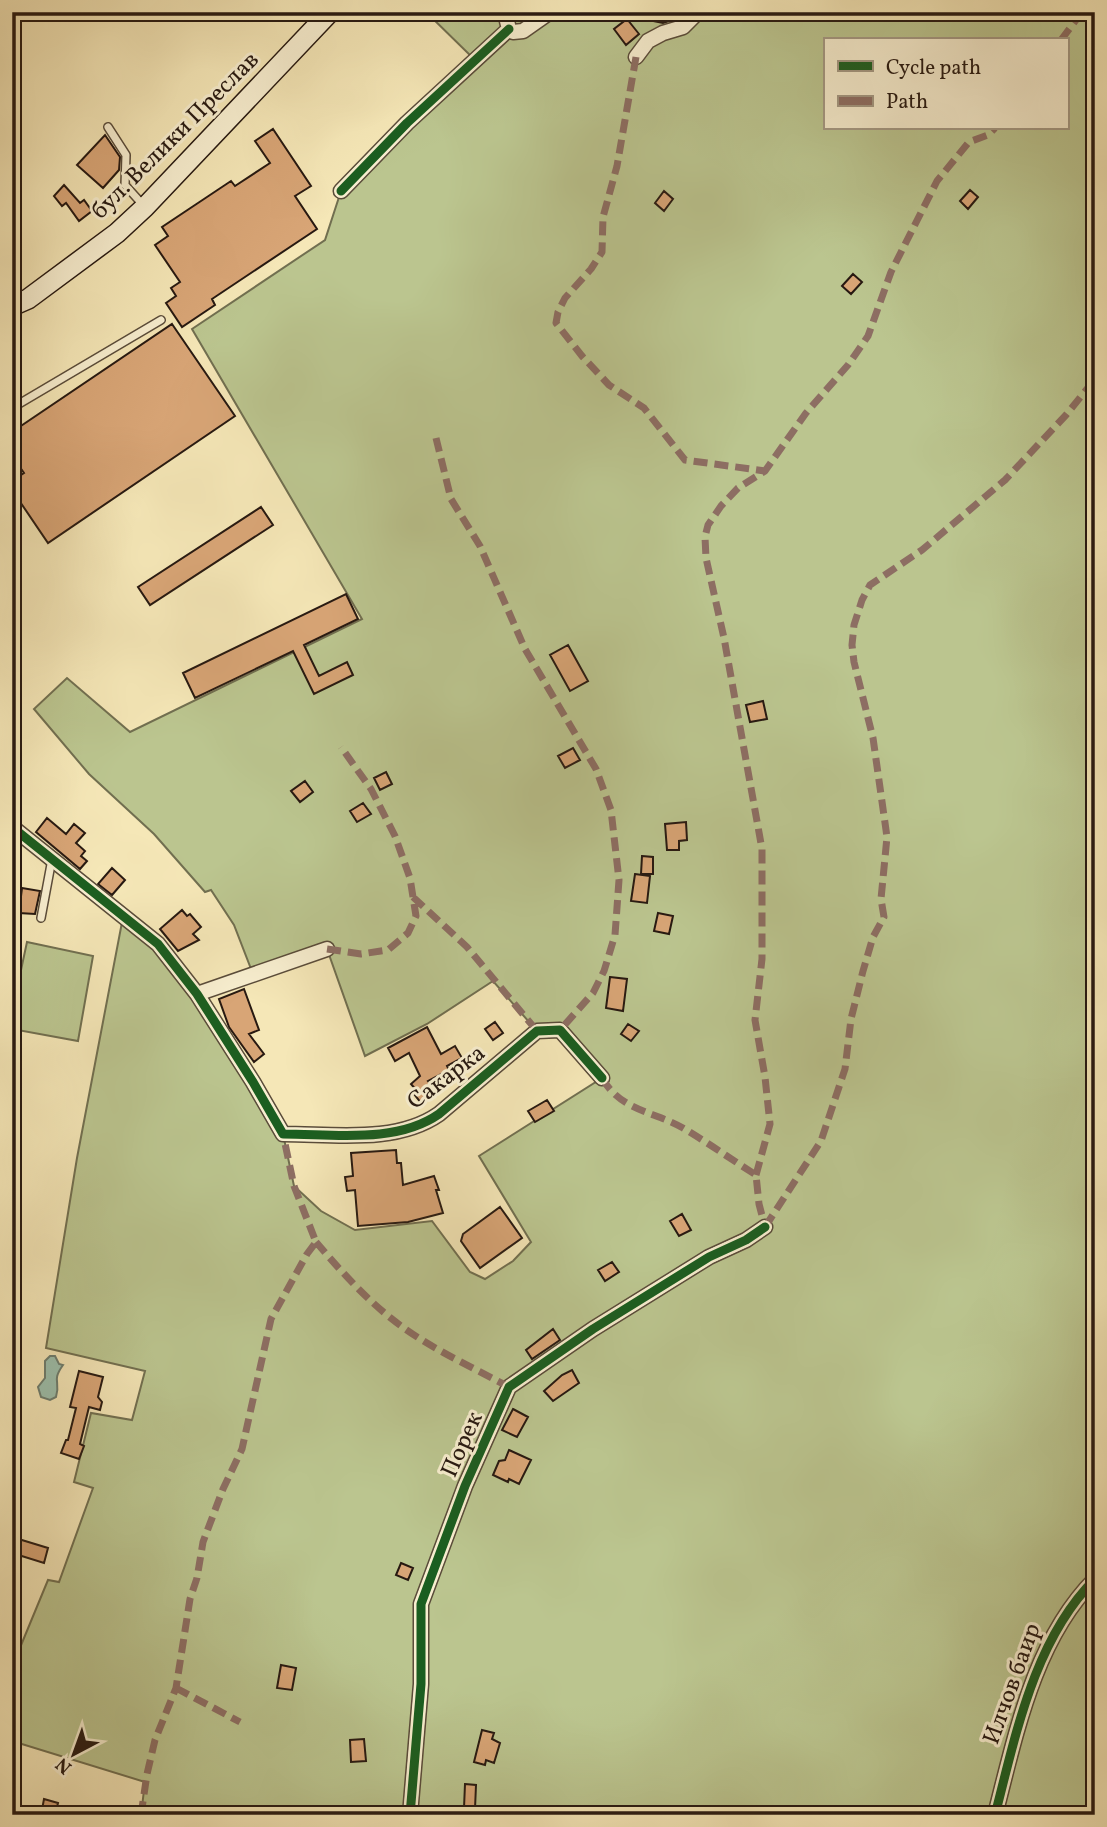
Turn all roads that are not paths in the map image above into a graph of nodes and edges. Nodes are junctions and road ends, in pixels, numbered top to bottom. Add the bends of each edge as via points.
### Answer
1 (330, 12) edge
2 (509, 12) edge
3 (550, 12) edge
4 (698, 12) edge
5 (509, 29) junction
6 (636, 57) dead end
7 (108, 127) dead end
8 (341, 191) dead end
9 (145, 207) junction
10 (12, 306) edge
11 (161, 320) dead end
12 (12, 408) edge
13 (12, 827) edge
14 (52, 858) junction
15 (41, 918) dead end
16 (327, 949) dead end
17 (197, 994) junction
18 (602, 1078) dead end
19 (765, 1227) dead end
20 (1095, 1579) edge
21 (410, 1815) edge
22 (995, 1815) edge

1 - 9 main road, бул. Велики Преслав
2 - 5 street
3 - 5 street via 523,31
4 - 6 street via 683,27 648,41
5 - 8 street
7 - 9 lane via 126,155 125,185
9 - 10 main road, бул. Велики Преслав via 61,275
11 - 12 lane
13 - 14 street
14 - 15 lane
14 - 17 street via 158,944
16 - 17 street
17 - 18 street, Сакарка via 283,1134 372,1134 423,1125 537,1031 560,1030
19 - 21 street, Порек via 593,1329 509,1387 465,1486 421,1604 421,1684
20 - 22 street, Илчов баир via 1074,1600 1054,1632 1018,1724

